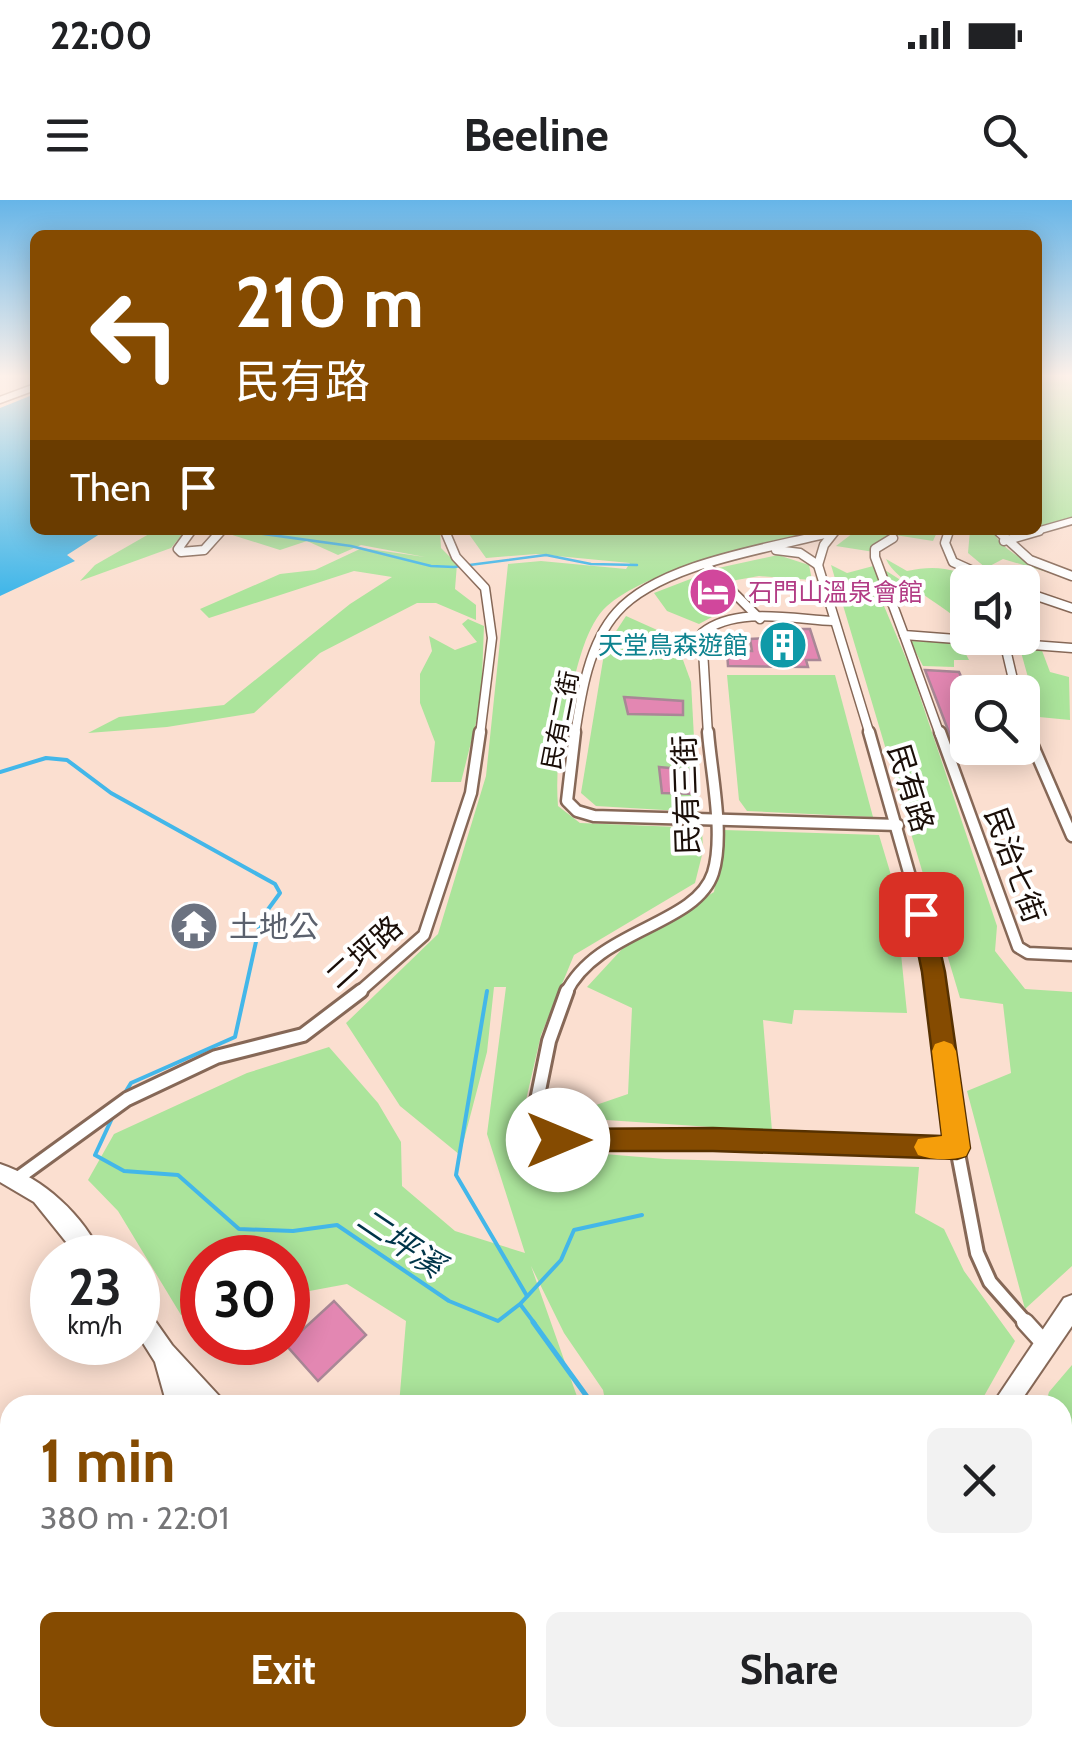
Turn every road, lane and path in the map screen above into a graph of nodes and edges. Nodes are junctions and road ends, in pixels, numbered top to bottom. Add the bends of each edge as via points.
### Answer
1 (1072, 521) edge
2 (1042, 530) edge
3 (188, 535) edge
4 (218, 535) edge
5 (447, 535) edge
6 (822, 535) edge
7 (833, 535) edge
8 (947, 535) edge
9 (1000, 535) edge
10 (1024, 535) edge
11 (893, 538) dead end
12 (1004, 541) junction
13 (773, 550) junction
14 (818, 565) junction
15 (960, 565) edge
16 (708, 567) junction
17 (1072, 576) edge
18 (1040, 597) edge
19 (1072, 608) edge
20 (760, 619) junction
21 (833, 621) junction
22 (904, 635) junction
23 (950, 638) edge
24 (1040, 645) edge
25 (1072, 648) edge
26 (1040, 762) edge
27 (714, 820) junction
28 (898, 825) junction
29 (1072, 836) edge
30 (1072, 955) edge
31 (957, 1148) junction
32 (9, 1176) edge
33 (75, 1235) edge
34 (1072, 1306) edge
35 (1045, 1344) junction
36 (160, 1348) edge
37 (164, 1354) junction
38 (176, 1395) edge
39 (203, 1395) edge
40 (1011, 1395) edge

1 - 2 street
3 - 4 street via 181,552 204,550
5 - 32 street, 二坪路 via 485,588 492,638 471,793 424,935 304,1036 216,1056 127,1099
6 - 13 street, 民有二街
7 - 14 street
8 - 15 street via 953,562
9 - 12 street
10 - 12 street
11 - 22 street via 875,549
12 - 17 street via 1032,562
13 - 14 street via 800,553
13 - 16 street, 民有二街
14 - 21 street, 民有路
16 - 20 street
16 - 27 street, 民有二街 via 645,590 608,622 580,705 566,800 594,816
18 - 19 street
20 - 21 street, 民有三街
20 - 27 street, 民有三街 via 728,618 702,633
21 - 28 street, 民有路
22 - 23 street
22 - 30 street, 民治七街 via 1018,947
24 - 25 street
26 - 29 street
27 - 28 street, 民有二街
27 - 31 street, 民有三街 via 716,860 707,886 611,942 582,967 561,1000 532,1120 558,1140
28 - 31 street, 民有路 via 929,943
31 - 35 street, 民有路 via 977,1253 990,1282
32 - 33 main road via 51,1204
34 - 35 main road
35 - 40 main road
36 - 37 main road
37 - 38 main road
37 - 39 main road

